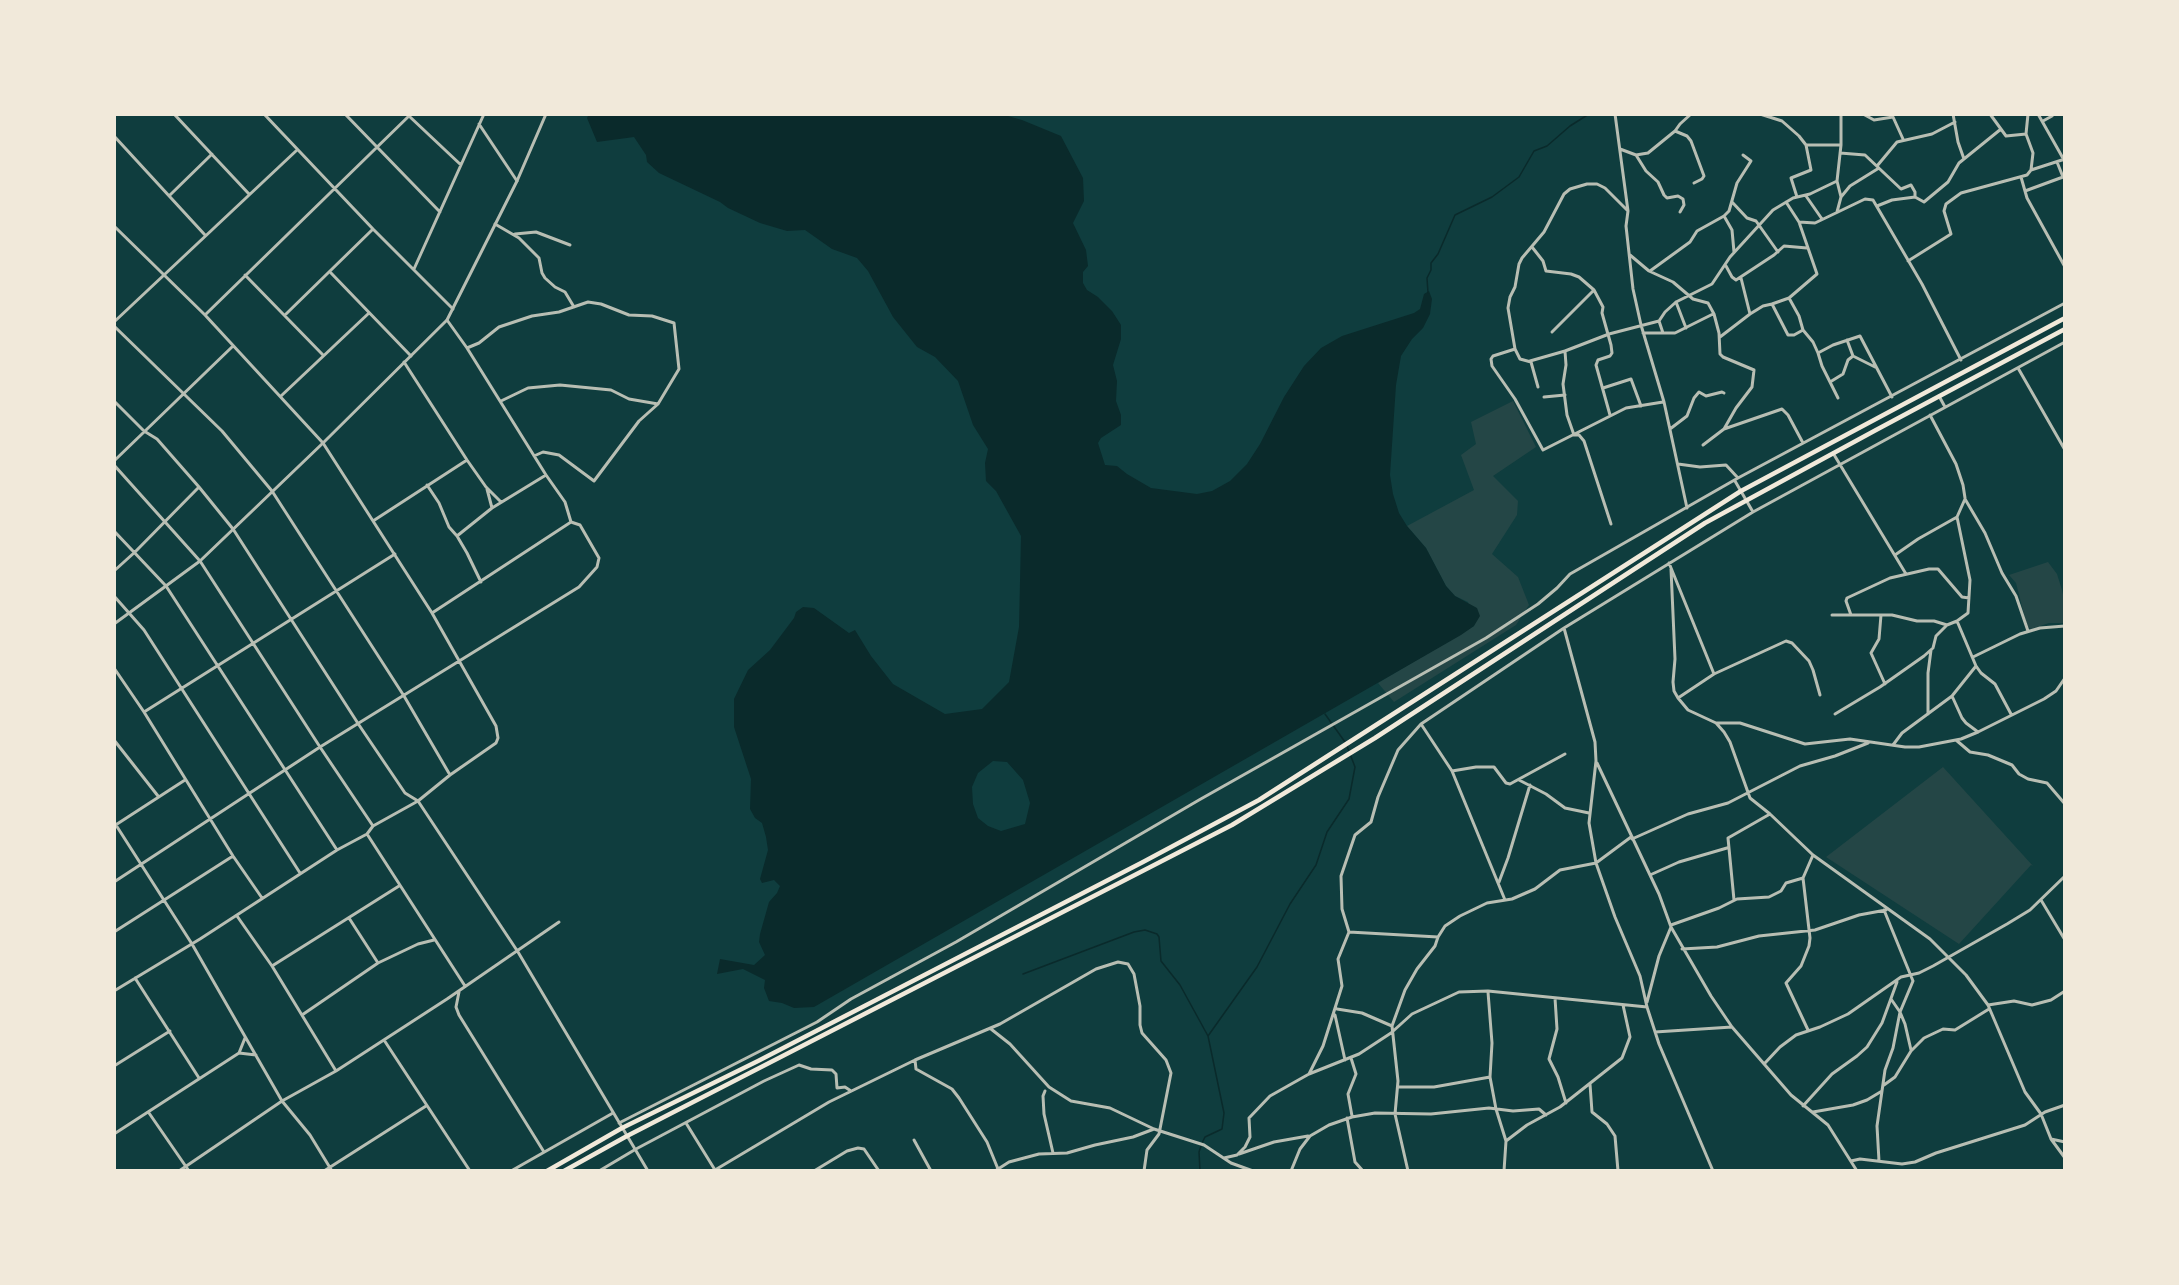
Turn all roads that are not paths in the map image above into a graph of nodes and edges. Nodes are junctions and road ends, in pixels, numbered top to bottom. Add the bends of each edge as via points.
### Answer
1 (174, 114) edge
2 (264, 114) edge
3 (345, 114) edge
4 (484, 114) edge
5 (546, 114) edge
6 (1615, 114) edge
7 (1691, 114) edge
8 (1760, 114) edge
9 (1841, 114) edge
10 (1863, 114) edge
11 (1953, 114) edge
12 (1990, 114) edge
13 (2028, 114) edge
14 (2038, 114) edge
15 (2053, 114) edge
16 (410, 115) edge
17 (2043, 121) junction
18 (1955, 122) junction
19 (479, 124) junction
20 (2001, 129) junction
21 (1675, 130) junction
22 (2026, 134) junction
23 (114, 136) edge
24 (1903, 139) junction
25 (1841, 145) junction
26 (1806, 146) junction
27 (377, 147) junction
28 (1619, 148) junction
29 (297, 150) junction
30 (1840, 153) junction
31 (212, 154) junction
32 (1636, 155) junction
33 (1743, 155) dead end
34 (1964, 159) junction
35 (2064, 160) edge
36 (2057, 162) junction
37 (461, 165) junction
38 (1878, 166) junction
39 (2031, 170) junction
40 (2021, 177) junction
41 (517, 181) junction
42 (1838, 181) junction
43 (1694, 183) dead end
44 (335, 188) junction
45 (2025, 191) junction
46 (249, 194) junction
47 (170, 195) junction
48 (1806, 196) junction
49 (1797, 197) junction
50 (1841, 197) junction
51 (1915, 197) junction
52 (1732, 202) junction
53 (1786, 202) junction
54 (1876, 206) junction
55 (1628, 211) junction
56 (440, 212) junction
57 (1680, 212) dead end
58 (1837, 212) junction
59 (1724, 216) junction
60 (1822, 219) junction
61 (1799, 222) junction
62 (495, 224) junction
63 (114, 226) edge
64 (1760, 226) junction
65 (373, 230) junction
66 (513, 234) junction
67 (205, 235) junction
68 (570, 245) dead end
69 (1532, 247) junction
70 (1807, 248) junction
71 (1734, 252) junction
72 (1778, 252) junction
73 (1629, 254) junction
74 (1908, 261) junction
75 (1725, 264) junction
76 (2065, 267) edge
77 (414, 269) junction
78 (1649, 271) junction
79 (331, 273) junction
80 (165, 275) junction
81 (245, 275) junction
82 (1740, 277) junction
83 (1594, 290) junction
84 (1689, 296) junction
85 (1789, 298) junction
86 (1676, 302) junction
87 (2065, 303) edge
88 (1772, 304) junction
89 (574, 307) junction
90 (453, 309) junction
91 (369, 313) junction
92 (1714, 314) junction
93 (1750, 314) junction
94 (205, 315) junction
95 (285, 315) junction
96 (2065, 318) edge
97 (447, 320) junction
98 (1659, 321) junction
99 (114, 324) edge
100 (1641, 325) junction
101 (1686, 328) junction
102 (2065, 329) edge
103 (1803, 330) junction
104 (1552, 332) dead end
105 (1643, 333) junction
106 (1663, 333) junction
107 (1609, 334) junction
108 (1720, 337) junction
109 (1847, 339) junction
110 (2065, 342) edge
111 (232, 346) junction
112 (467, 348) junction
113 (1515, 349) junction
114 (1565, 351) junction
115 (1818, 353) junction
116 (323, 355) junction
117 (411, 356) junction
118 (1853, 356) junction
119 (1961, 360) junction
120 (1530, 361) junction
121 (404, 362) junction
122 (1877, 368) junction
123 (2017, 368) junction
124 (1830, 382) junction
125 (1538, 387) dead end
126 (1603, 388) junction
127 (184, 393) junction
128 (1724, 393) dead end
129 (1565, 395) junction
130 (280, 396) junction
131 (1544, 396) dead end
132 (1939, 396) junction
133 (1892, 397) junction
134 (1838, 398) dead end
135 (114, 401) edge
136 (500, 401) junction
137 (1664, 402) junction
138 (658, 404) junction
139 (1641, 406) junction
140 (1945, 407) junction
141 (1610, 415) junction
142 (1930, 415) junction
143 (1724, 429) junction
144 (1670, 430) junction
145 (144, 431) junction
146 (1574, 435) junction
147 (323, 443) junction
148 (1803, 443) junction
149 (1703, 445) dead end
150 (2065, 450) edge
151 (1833, 453) junction
152 (534, 456) junction
153 (114, 460) edge
154 (467, 460) junction
155 (1678, 464) junction
156 (1839, 464) junction
157 (114, 465) edge
158 (546, 475) junction
159 (1736, 480) junction
160 (427, 485) junction
161 (199, 487) junction
162 (486, 487) junction
163 (272, 491) junction
164 (1741, 491) junction
165 (1965, 499) junction
166 (1746, 501) junction
167 (501, 502) junction
168 (492, 508) junction
169 (1687, 508) junction
170 (1753, 512) junction
171 (1957, 517) junction
172 (165, 521) junction
173 (373, 521) junction
174 (571, 522) junction
175 (1611, 524) dead end
176 (233, 529) junction
177 (114, 531) edge
178 (457, 536) junction
179 (135, 552) junction
180 (395, 554) junction
181 (1895, 555) junction
182 (200, 561) junction
183 (1669, 563) junction
184 (1671, 569) junction
185 (114, 571) edge
186 (1906, 574) junction
187 (481, 582) junction
188 (166, 586) junction
189 (336, 591) junction
190 (114, 596) edge
191 (1969, 598) junction
192 (129, 612) junction
193 (432, 613) junction
194 (1832, 615) dead end
195 (1851, 615) junction
196 (1881, 615) junction
197 (290, 619) junction
198 (1957, 621) junction
199 (114, 624) edge
200 (1947, 625) junction
201 (2065, 626) edge
202 (1564, 628) junction
203 (2028, 631) junction
204 (254, 643) junction
205 (1931, 650) junction
206 (1973, 657) junction
207 (460, 660) junction
208 (218, 665) junction
209 (1976, 666) junction
210 (114, 668) edge
211 (1714, 674) junction
212 (2065, 680) edge
213 (1885, 684) junction
214 (181, 688) junction
215 (1820, 695) dead end
216 (404, 696) junction
217 (1952, 696) junction
218 (1678, 698) junction
219 (144, 712) junction
220 (1835, 714) dead end
221 (1928, 714) junction
222 (2011, 715) junction
223 (1716, 723) junction
224 (1421, 724) junction
225 (359, 725) junction
226 (1978, 732) junction
227 (114, 740) edge
228 (1956, 740) junction
229 (1870, 742) junction
230 (1893, 746) junction
231 (320, 747) junction
232 (1565, 754) dead end
233 (1596, 761) junction
234 (285, 771) junction
235 (1452, 771) junction
236 (450, 775) junction
237 (185, 780) junction
238 (1519, 780) junction
239 (1530, 785) junction
240 (1746, 793) junction
241 (248, 794) junction
242 (158, 796) junction
243 (418, 801) junction
244 (2065, 804) edge
245 (1589, 813) junction
246 (1770, 814) junction
247 (209, 819) junction
248 (115, 824) edge
249 (374, 826) junction
250 (367, 834) junction
251 (1632, 838) junction
252 (1728, 848) junction
253 (337, 850) junction
254 (1813, 855) junction
255 (232, 856) junction
256 (1596, 863) junction
257 (141, 865) junction
258 (300, 873) junction
259 (1650, 875) junction
260 (2065, 876) edge
261 (1803, 878) junction
262 (114, 882) edge
263 (1499, 882) junction
264 (399, 886) junction
265 (262, 898) junction
266 (165, 900) junction
267 (1505, 900) junction
268 (1734, 900) junction
269 (2041, 900) junction
270 (1886, 910) junction
271 (236, 915) junction
272 (349, 918) junction
273 (560, 922) dead end
274 (1671, 926) junction
275 (1809, 931) junction
276 (114, 932) edge
277 (1349, 932) junction
278 (1438, 937) junction
279 (434, 940) junction
280 (2065, 940) edge
281 (192, 944) junction
282 (1682, 949) junction
283 (518, 952) junction
284 (1950, 956) junction
285 (378, 963) junction
286 (272, 966) junction
287 (1911, 975) junction
288 (135, 978) junction
289 (1897, 980) junction
290 (465, 986) junction
291 (460, 990) junction
292 (114, 991) edge
293 (2065, 991) edge
294 (1488, 992) junction
295 (1555, 998) junction
296 (1891, 999) junction
297 (1623, 1005) junction
298 (1647, 1006) junction
299 (1988, 1007) junction
300 (1336, 1009) junction
301 (1900, 1012) junction
302 (1334, 1014) junction
303 (302, 1015) junction
304 (1392, 1026) junction
305 (1732, 1027) junction
306 (991, 1029) junction
307 (170, 1030) junction
308 (1808, 1030) junction
309 (1655, 1032) junction
310 (1391, 1033) junction
311 (246, 1037) junction
312 (384, 1040) junction
313 (1911, 1051) junction
314 (239, 1053) junction
315 (257, 1055) junction
316 (1351, 1058) junction
317 (915, 1060) junction
318 (1345, 1060) junction
319 (1765, 1064) junction
320 (114, 1066) edge
321 (336, 1071) junction
322 (1309, 1074) junction
323 (1490, 1077) junction
324 (199, 1078) junction
325 (1044, 1082) junction
326 (1590, 1084) junction
327 (1883, 1085) junction
328 (1049, 1087) junction
329 (1398, 1087) junction
330 (851, 1091) junction
331 (1045, 1091) junction
332 (1882, 1091) junction
333 (282, 1101) junction
334 (1566, 1103) junction
335 (2065, 1105) edge
336 (426, 1106) junction
337 (1803, 1106) junction
338 (1496, 1109) junction
339 (1811, 1112) junction
340 (149, 1113) junction
341 (613, 1113) junction
342 (1395, 1114) junction
343 (2041, 1114) junction
344 (1545, 1116) junction
345 (1352, 1117) junction
346 (1347, 1118) junction
347 (686, 1123) junction
348 (621, 1125) junction
349 (1154, 1129) junction
350 (1160, 1131) junction
351 (114, 1134) edge
352 (627, 1136) junction
353 (1310, 1136) junction
354 (2050, 1139) junction
355 (914, 1140) dead end
356 (1506, 1141) junction
357 (2065, 1142) edge
358 (636, 1149) junction
359 (544, 1152) junction
360 (1053, 1154) junction
361 (1237, 1155) junction
362 (1224, 1158) junction
363 (2065, 1158) edge
364 (1850, 1161) junction
365 (1879, 1161) junction
366 (186, 1166) junction
367 (331, 1169) edge
368 (997, 1170) edge
369 (179, 1171) edge
370 (189, 1171) edge
371 (324, 1171) edge
372 (470, 1171) edge
373 (511, 1171) edge
374 (547, 1171) edge
375 (564, 1171) edge
376 (599, 1171) edge
377 (648, 1171) edge
378 (715, 1171) edge
379 (814, 1171) edge
380 (879, 1171) edge
381 (931, 1171) edge
382 (1143, 1171) edge
383 (1253, 1171) edge
384 (1291, 1171) edge
385 (1363, 1171) edge
386 (1408, 1171) edge
387 (1504, 1171) edge
388 (1618, 1171) edge
389 (1713, 1171) edge
390 (1857, 1171) edge

1 - 31 street
2 - 29 street
3 - 27 street
4 - 19 street
5 - 41 street
6 - 28 street
7 - 21 street
8 - 26 street via 1782,121
9 - 25 street
10 - 24 street via 1875,120 1893,117
11 - 18 street
12 - 20 street
13 - 22 street
14 - 17 street
15 - 17 street
16 - 27 street
16 - 37 street
17 - 35 street
18 - 24 street via 1932,134
18 - 34 street
19 - 37 street
19 - 41 street
20 - 22 street via 2008,137
20 - 34 street
21 - 32 street via 1648,153
21 - 43 street via 1691,141 1704,176
22 - 39 street via 2032,147
23 - 47 street
24 - 38 street
25 - 26 street
25 - 30 street
26 - 49 street via 1811,170 1791,178
27 - 44 street
27 - 56 street
28 - 32 street
28 - 55 street
29 - 44 street
29 - 46 street
30 - 38 street via 1865,155
30 - 42 street
31 - 46 street
31 - 47 street
32 - 57 street via 1667,198 1683,199
33 - 52 street via 1751,161 1737,183
34 - 51 street via 1948,182 1925,201
35 - 36 street
36 - 39 street
36 - 45 street via 2063,177
37 - 56 street
38 - 50 street
38 - 51 street via 1901,189 1911,185
39 - 40 street
40 - 45 street
40 - 74 street via 1962,193 1946,204 1944,212 1951,234
41 - 62 street
42 - 48 street
42 - 50 street
44 - 65 street
44 - 81 street
45 - 76 street
46 - 67 street
47 - 67 street
48 - 49 street
48 - 60 street
49 - 53 street
50 - 58 street
51 - 54 street
52 - 59 street
52 - 64 street
53 - 61 street
53 - 64 street
54 - 58 street via 1868,198
54 - 74 street
55 - 69 street via 1597,184 1576,187 1564,194
55 - 73 street
56 - 77 street
58 - 60 street
59 - 71 street via 1732,230
59 - 78 street via 1697,231 1690,242
60 - 61 street
61 - 70 street
62 - 66 street
62 - 90 street
63 - 80 street
64 - 71 street
64 - 72 street
65 - 77 street
65 - 79 street
66 - 68 street via 536,232
66 - 89 street via 539,258 542,273 565,292
67 - 80 street
69 - 83 street via 1546,272 1571,274
69 - 113 street via 1519,264 1508,303
70 - 72 street via 1788,245
70 - 85 street via 1817,274
71 - 75 street
72 - 82 street
73 - 78 street
73 - 100 street
74 - 119 street
75 - 82 street via 1734,279
75 - 84 street via 1712,284
77 - 90 street
78 - 84 street via 1673,282
79 - 91 street
79 - 95 street
80 - 94 street
80 - 99 street
81 - 94 street
81 - 95 street
82 - 93 street
83 - 104 street
83 - 107 street via 1603,307
84 - 86 street
84 - 92 street via 1708,303
85 - 88 street
85 - 103 street
86 - 98 street
86 - 101 street
87 - 119 street
88 - 93 street
88 - 103 street via 1788,335
89 - 112 street via 499,327
89 - 138 street via 593,303 629,315 652,316 674,323 679,369
90 - 97 street
91 - 116 street
91 - 117 street
92 - 101 street
92 - 108 street
93 - 108 street
94 - 111 street
95 - 116 street
96 - 164 highway
97 - 112 street
97 - 117 street
98 - 100 street
98 - 106 street
99 - 127 street
100 - 105 street
100 - 107 street
101 - 106 street
102 - 132 highway
103 - 115 street
105 - 106 street
105 - 137 street
107 - 114 street
107 - 126 street via 1612,353 1596,365
108 - 143 street via 1720,354 1752,368 1754,373 1752,387
109 - 115 street
109 - 118 street
109 - 122 street via 1860,336
110 - 123 street
111 - 127 street
111 - 130 street
112 - 136 street
113 - 120 street via 1520,359
113 - 146 street via 1493,356 1492,366 1543,450
114 - 120 street
114 - 129 street
115 - 124 street
116 - 130 street
117 - 121 street
118 - 122 street
118 - 124 street via 1843,374
119 - 133 street
120 - 125 street
121 - 147 street
121 - 154 street
122 - 133 street
123 - 140 street
123 - 150 street
124 - 134 street
126 - 139 street via 1631,380
126 - 141 street
127 - 145 street
127 - 163 street
128 - 144 street via 1706,396 1699,392 1687,416
129 - 131 street
129 - 146 street
130 - 147 street
132 - 140 street
132 - 151 highway
133 - 148 street
135 - 145 street
136 - 138 street via 528,388 560,385 611,390 629,399
136 - 152 street
137 - 139 street
137 - 144 street
138 - 152 street via 639,421 594,481 559,455 543,452
139 - 141 street
140 - 142 street
141 - 146 street
142 - 156 street
142 - 165 street via 1956,464
143 - 148 street via 1779,408 1788,415
143 - 149 street
144 - 155 street
145 - 153 street
145 - 161 street via 157,439
146 - 175 street via 1584,441
147 - 163 street
147 - 173 street
148 - 159 street
151 - 156 street
151 - 166 highway
152 - 158 street
154 - 160 street
154 - 162 street
155 - 159 street via 1726,465
155 - 169 street
156 - 170 street
156 - 181 street
157 - 172 street
158 - 167 street
158 - 174 street via 565,502
159 - 164 street
159 - 169 street
160 - 173 street
160 - 178 street
161 - 172 street
161 - 176 street
162 - 167 street
162 - 168 street
163 - 176 street
163 - 189 street
164 - 166 street
164 - 348 highway via 1259,800 758,1061
165 - 171 street
165 - 203 street via 2014,591
166 - 170 street
166 - 352 highway via 1705,523 1376,738 1212,836
167 - 168 street
168 - 178 street
169 - 348 street via 1570,574 1538,604 1486,638 816,1022
170 - 183 street
171 - 181 street
171 - 191 street via 1969,576
172 - 179 street
172 - 182 street
173 - 180 street
174 - 187 street
174 - 207 street via 580,525 599,558 594,573 579,587
176 - 182 street
176 - 197 street
177 - 179 street
178 - 187 street
179 - 185 street
179 - 188 street
180 - 189 street
180 - 193 street
181 - 186 street
182 - 188 street
182 - 204 street
183 - 184 street
183 - 202 street
184 - 211 street
184 - 218 street via 1673,682
186 - 191 street via 1936,568 1962,597
186 - 195 street via 1847,598
187 - 193 street
188 - 192 street
188 - 208 street
189 - 197 street
189 - 216 street
190 - 192 street
191 - 198 street via 1969,612
192 - 199 street
192 - 214 street
193 - 207 street
194 - 195 street
195 - 196 street
196 - 200 street
196 - 213 street via 1879,639 1871,653
197 - 204 street
197 - 225 street
198 - 200 street
198 - 206 street
200 - 205 street via 1936,636
201 - 203 street
202 - 224 street
202 - 233 street via 1592,729
203 - 206 street
204 - 208 street
204 - 231 street
205 - 213 street
205 - 221 street
206 - 209 street
207 - 216 street
207 - 236 street via 498,733 496,743
208 - 214 street
208 - 234 street
209 - 217 street
209 - 222 street via 1995,684
210 - 219 street
211 - 215 street via 1786,641 1809,661
211 - 218 street
212 - 222 street via 2044,699
213 - 220 street
214 - 219 street
214 - 241 street
216 - 225 street
216 - 236 street
217 - 221 street
217 - 226 street via 1962,718
218 - 223 street via 1692,712
219 - 237 street
221 - 230 street via 1902,733
222 - 226 street
223 - 229 street via 1740,723 1805,744 1850,739
223 - 240 street via 1730,742
224 - 235 street
224 - 277 street via 1398,750 1371,822 1350,843 1340,881
225 - 231 street
225 - 243 street via 405,793
226 - 228 street
227 - 242 street
228 - 230 street via 1914,748
228 - 244 street via 1970,752 1988,755 2012,765 2028,779 2047,783
229 - 230 street
229 - 240 street via 1800,766
231 - 234 street
231 - 249 street
232 - 238 street
233 - 245 street
233 - 251 street
234 - 241 street
234 - 253 street
235 - 238 street via 1494,767 1508,784
235 - 263 street
236 - 243 street
237 - 242 street
237 - 247 street
238 - 239 street
239 - 245 street via 1565,808
239 - 263 street
240 - 246 street
240 - 251 street
241 - 247 street
241 - 258 street
242 - 248 street
243 - 249 street
243 - 283 street
245 - 256 street
246 - 252 street via 1728,838
246 - 254 street
247 - 255 street
247 - 257 street
248 - 257 street
249 - 250 street
250 - 253 street
250 - 264 street
251 - 256 street
251 - 259 street
252 - 259 street
252 - 268 street
253 - 258 street
254 - 261 street
254 - 270 street
255 - 265 street
255 - 266 street
256 - 267 street via 1560,870 1535,889
256 - 298 street via 1640,976
257 - 262 street
257 - 266 street
258 - 265 street
259 - 274 street
260 - 269 street
261 - 268 street via 1786,883 1769,897
261 - 275 street
263 - 267 street
264 - 272 street
264 - 279 street
265 - 271 street
266 - 276 street
266 - 281 street
267 - 278 street via 1487,903 1460,916 1445,926
268 - 274 street
269 - 280 street
269 - 284 street via 2020,917
270 - 275 street
270 - 284 street
270 - 287 street
271 - 281 street
271 - 286 street
272 - 285 street
272 - 286 street
273 - 283 street
274 - 282 street
274 - 298 street
275 - 282 street
275 - 308 street via 1801,966 1786,983
277 - 278 street
277 - 300 street via 1338,959 1342,986
278 - 304 street via 1405,990
279 - 285 street
279 - 290 street
281 - 288 street
281 - 311 street
282 - 305 street
283 - 290 street
283 - 341 street
284 - 287 street
284 - 299 street
285 - 303 street
286 - 303 street
287 - 289 street
287 - 301 street via 1913,984
288 - 292 street
288 - 307 street
289 - 296 street
289 - 308 street via 1848,1014
290 - 291 street
291 - 312 street
291 - 359 street via 456,1007 459,1015
293 - 299 street via 2032,1005 2014,1001
294 - 295 street
294 - 310 street via 1459,992 1412,1014
294 - 323 street
295 - 297 street
295 - 334 street via 1557,1031 1549,1059
296 - 301 street
296 - 337 street via 1867,1047 1832,1074
297 - 298 street
297 - 326 street via 1629,1043 1622,1058
298 - 309 street
299 - 313 street via 1954,1030 1931,1033
299 - 343 street via 2025,1092
300 - 302 street
300 - 304 street via 1362,1013
301 - 313 street
301 - 327 street
302 - 318 street
302 - 322 street
303 - 321 street
304 - 310 street
305 - 309 street
305 - 319 street
306 - 317 street
306 - 325 street
306 - 350 street via 1096,969 1125,962 1134,974 1142,1033 1170,1068
307 - 320 street
307 - 324 street
308 - 319 street via 1789,1040
309 - 389 street
310 - 316 street
310 - 329 street
311 - 314 street
311 - 315 street
312 - 321 street
312 - 336 street
313 - 327 street via 1895,1077
314 - 315 street
314 - 324 street
315 - 333 street
316 - 318 street
316 - 345 street via 1356,1074 1348,1094
317 - 330 street
317 - 368 street via 916,1070 952,1089 959,1098 987,1142
318 - 322 street
319 - 337 street
321 - 333 street
322 - 361 street via 1270,1096 1251,1115 1250,1137
323 - 329 street via 1434,1088
323 - 338 street
324 - 340 street
325 - 328 street
325 - 331 street
326 - 334 street
326 - 388 street via 1592,1112 1615,1136
327 - 332 street
328 - 331 street
328 - 349 street via 1071,1101 1110,1107
329 - 342 street
330 - 347 street via 837,1088 832,1070 800,1065
330 - 378 street
331 - 360 street via 1044,1114
332 - 339 street via 1867,1100
332 - 365 street via 1876,1126
333 - 366 street
333 - 367 street
334 - 344 street
335 - 343 street
336 - 367 street
336 - 372 street
337 - 339 street
338 - 342 street
338 - 344 street via 1539,1109
338 - 356 street
339 - 364 street via 1828,1125
340 - 351 street
340 - 366 street
341 - 348 street
341 - 359 street
342 - 345 street
342 - 386 street
343 - 354 street
343 - 365 street via 2025,1125 1915,1162
344 - 356 street
345 - 346 street
346 - 353 street
346 - 385 street via 1355,1162
347 - 358 street
347 - 378 street
348 - 352 street
348 - 374 highway
349 - 350 street
349 - 360 street
350 - 362 street via 1204,1144
350 - 382 street via 1147,1150
352 - 358 street
352 - 375 highway
353 - 361 street via 1274,1142
353 - 384 street
354 - 357 street
354 - 363 street
355 - 381 street
356 - 387 street
358 - 376 street
358 - 377 street
359 - 373 street
360 - 368 street via 1009,1162
361 - 362 street
362 - 383 street
364 - 365 street
364 - 390 street
366 - 369 street
366 - 370 street
367 - 371 street
379 - 380 street via 858,1148 864,1149

